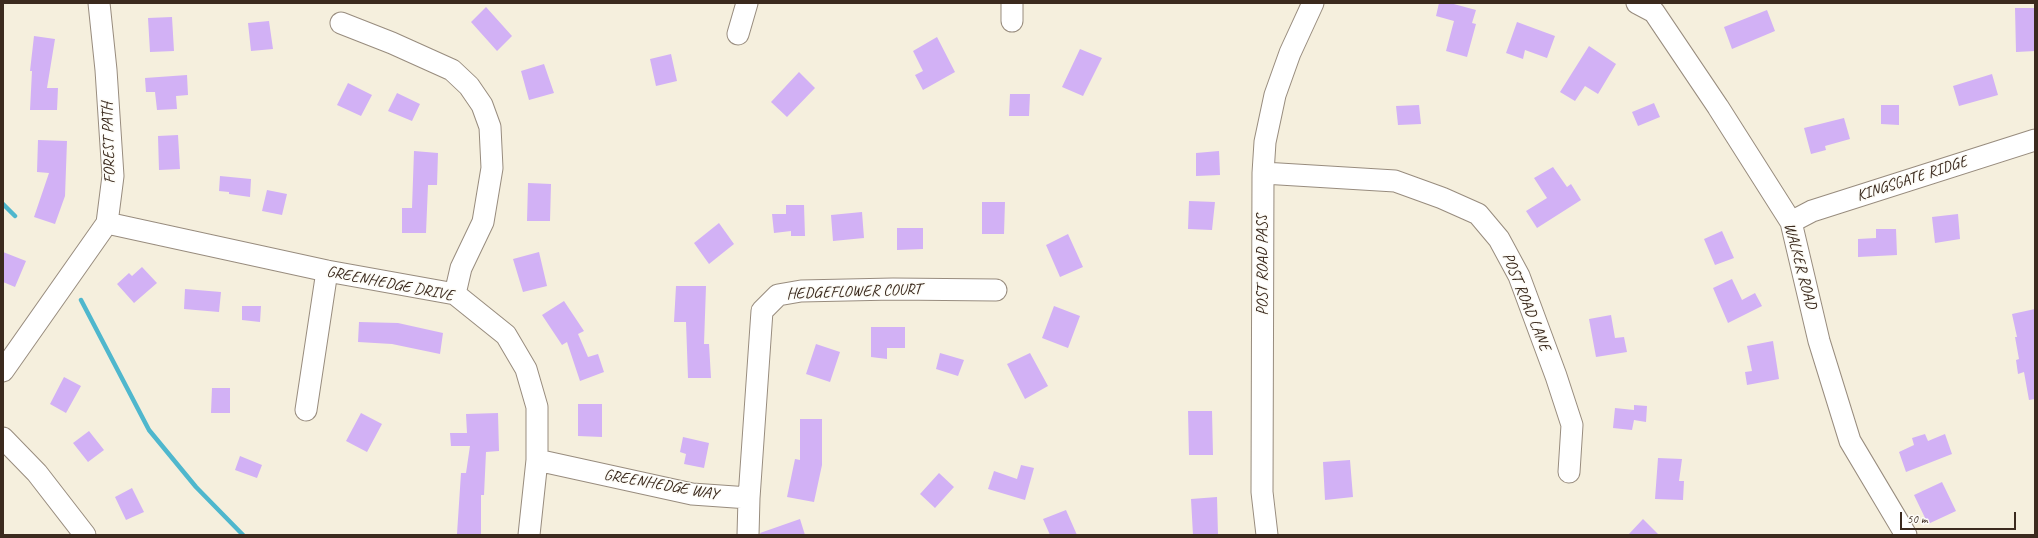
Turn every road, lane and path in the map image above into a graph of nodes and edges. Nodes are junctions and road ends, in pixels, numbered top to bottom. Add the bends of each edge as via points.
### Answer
1 (99, 3) edge
2 (747, 3) edge
3 (1313, 3) edge
4 (1652, 6) edge
5 (341, 22) dead end
6 (738, 34) dead end
7 (2035, 140) edge
8 (1263, 173) junction
9 (1790, 222) junction
10 (107, 223) junction
11 (327, 271) junction
12 (996, 290) dead end
13 (455, 294) junction
14 (3, 371) edge
15 (306, 410) dead end
16 (3, 438) edge
17 (537, 460) junction
18 (1569, 472) dead end
19 (749, 498) junction
20 (85, 535) edge
21 (529, 535) edge
22 (748, 535) edge
23 (1267, 535) edge
24 (1906, 535) edge

1 - 10 street, FOREST PATH via 113,176
2 - 6 street
3 - 8 street, POST ROAD PASS via 1290,53 1275,95 1265,142
4 - 9 street, WALKER ROAD
5 - 13 street via 452,70 469,86 482,105 490,127 492,168 483,222 461,268
7 - 9 street, KINGSGATE RIDGE via 1812,211
8 - 18 street, POST ROAD LANE via 1395,181 1478,214 1499,239 1519,276 1556,376 1572,425
8 - 23 street, POST ROAD PASS via 1262,492
9 - 24 street, WALKER ROAD via 1819,341 1850,441
10 - 11 street, GREENHEDGE DRIVE
10 - 14 street, FOREST PATH
11 - 13 street, GREENHEDGE DRIVE
11 - 15 street
12 - 19 street, HEDGEFLOWER COURT via 801,291 778,295 762,311
13 - 17 street, GREENHEDGE DRIVE via 506,335 526,369 537,406
16 - 20 street via 36,473
17 - 19 street, GREENHEDGE WAY via 692,494
17 - 21 street, GREENHEDGE DRIVE
19 - 22 street

